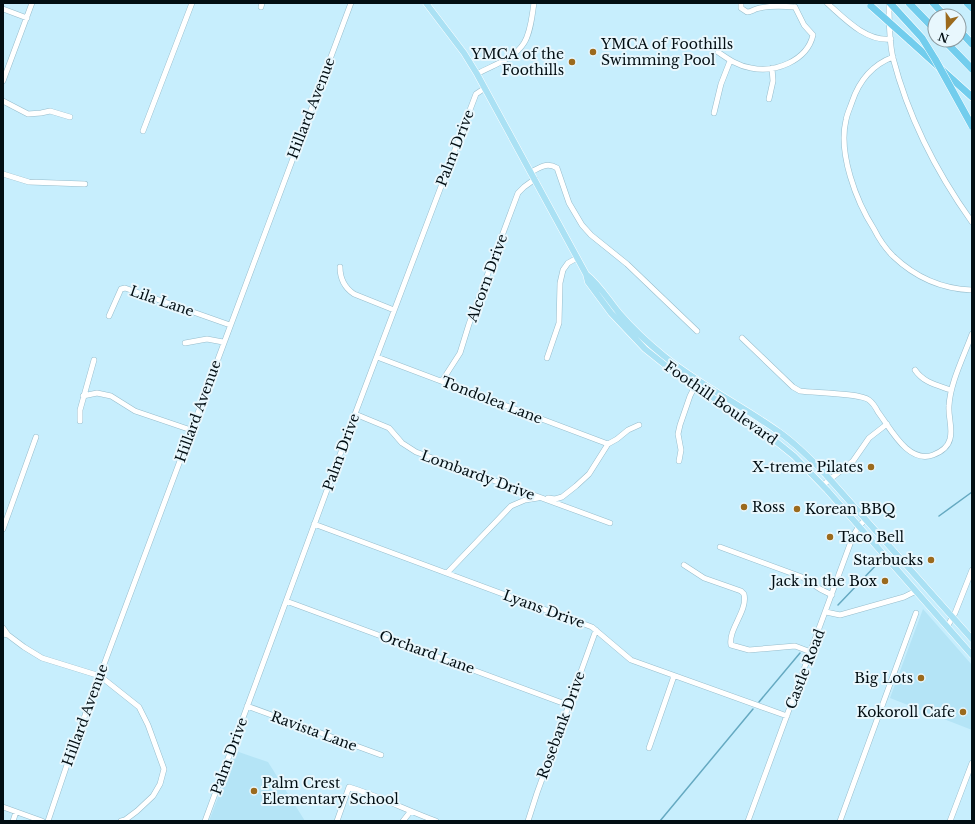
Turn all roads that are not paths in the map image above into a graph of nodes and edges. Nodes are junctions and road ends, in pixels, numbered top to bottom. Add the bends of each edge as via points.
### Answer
1 (32, 3) edge
2 (192, 3) edge
3 (351, 3) edge
4 (426, 3) edge
5 (534, 3) edge
6 (828, 3) edge
7 (890, 3) edge
8 (909, 3) edge
9 (967, 3) edge
10 (869, 4) edge
11 (741, 5) edge
12 (795, 5) edge
13 (972, 8) edge
14 (3, 9) edge
15 (27, 18) junction
16 (927, 22) edge
17 (891, 39) junction
18 (952, 48) edge
19 (718, 52) dead end
20 (892, 56) junction
21 (730, 61) junction
22 (6, 65) edge
23 (772, 68) junction
24 (972, 69) edge
25 (477, 74) junction
26 (3, 81) edge
27 (485, 88) junction
28 (972, 98) edge
29 (769, 99) dead end
30 (3, 101) edge
31 (714, 113) dead end
32 (70, 117) dead end
33 (972, 126) edge
34 (143, 131) dead end
35 (531, 172) junction
36 (3, 174) edge
37 (535, 179) junction
38 (85, 184) dead end
39 (972, 222) edge
40 (577, 258) junction
41 (340, 267) dead end
42 (972, 290) edge
43 (394, 310) junction
44 (109, 316) dead end
45 (230, 324) junction
46 (697, 331) dead end
47 (972, 334) edge
48 (742, 338) dead end
49 (223, 342) junction
50 (185, 343) dead end
51 (376, 357) junction
52 (547, 358) dead end
53 (94, 360) dead end
54 (915, 370) dead end
55 (442, 381) junction
56 (696, 384) junction
57 (951, 390) junction
58 (83, 396) junction
59 (741, 412) junction
60 (355, 414) junction
61 (80, 421) dead end
62 (887, 424) junction
63 (640, 425) dead end
64 (190, 430) junction
65 (36, 437) dead end
66 (608, 444) junction
67 (679, 461) dead end
68 (830, 479) junction
69 (822, 485) junction
70 (540, 498) junction
71 (865, 520) junction
72 (610, 523) dead end
73 (314, 524) junction
74 (859, 526) junction
75 (3, 528) edge
76 (720, 547) dead end
77 (684, 565) dead end
78 (972, 570) edge
79 (447, 573) junction
80 (916, 591) junction
81 (832, 595) junction
82 (286, 601) junction
83 (826, 612) junction
84 (916, 613) dead end
85 (953, 618) junction
86 (947, 627) junction
87 (3, 628) edge
88 (596, 630) junction
89 (6, 634) edge
90 (972, 639) edge
91 (811, 652) junction
92 (972, 655) edge
93 (100, 676) junction
94 (674, 676) junction
95 (568, 705) junction
96 (248, 706) junction
97 (787, 716) junction
98 (649, 748) dead end
99 (381, 755) dead end
100 (972, 763) edge
101 (3, 807) edge
102 (16, 812) junction
103 (410, 812) junction
104 (13, 821) edge
105 (42, 821) edge
106 (48, 821) edge
107 (120, 821) edge
108 (204, 821) edge
109 (337, 821) edge
110 (403, 821) edge
111 (436, 821) edge
112 (528, 821) edge
113 (748, 821) edge
114 (840, 821) edge
115 (950, 821) edge

1 - 15 street
2 - 34 street
3 - 45 street, Hillard Avenue
4 - 25 main road, Foothill Boulevard
5 - 25 street via 524,43 509,57
6 - 17 street via 866,33
7 - 17 street
7 - 33 highway, bridge via 922,38
8 - 16 highway
9 - 13 highway
10 - 28 highway, bridge
11 - 12 street via 747,12
12 - 23 street via 804,25 813,35 811,42 798,58
14 - 15 street
15 - 22 street
17 - 20 street
18 - 24 highway
19 - 21 street
20 - 39 street via 917,126
20 - 42 street via 874,67 863,80 856,90 846,121 847,160 857,196 867,219 893,256 919,276 953,288
21 - 23 street via 751,68
21 - 31 street
22 - 26 street
23 - 29 street
25 - 27 main road, Foothill Boulevard
27 - 35 main road, Foothill Boulevard
27 - 43 street, Palm Drive via 476,94
30 - 32 street via 28,114 50,111
35 - 37 main road, Foothill Boulevard
35 - 46 street via 550,164 557,168 569,203 582,225
36 - 38 street via 29,182
37 - 40 main road, Foothill Boulevard
37 - 55 street, Alcorn Drive via 518,193 463,346
40 - 52 street via 568,263 563,270 559,322
40 - 56 main road, Foothill Boulevard via 597,296 633,337 660,362
41 - 43 street via 349,291
43 - 51 street, Palm Drive
44 - 45 street, Lila Lane via 121,289 125,288
45 - 49 street, Hillard Avenue
47 - 57 street
48 - 62 street via 793,387 800,391 865,398 874,405
49 - 50 street via 207,339
49 - 64 street, Hillard Avenue
51 - 55 street, Tondolea Lane
51 - 60 street, Palm Drive
53 - 58 street
54 - 57 street via 924,380
55 - 66 street, Tondolea Lane
56 - 59 main road, Foothill Boulevard
56 - 67 street via 678,434
57 - 62 street via 948,407 951,438 939,452 928,456 913,454 905,448
58 - 61 street
58 - 64 street via 97,393 111,396 135,411
59 - 68 main road, Foothill Boulevard via 778,431
59 - 69 main road, Foothill Boulevard via 794,456
60 - 70 street, Lombardy Drive via 389,428 402,443 416,452
60 - 73 street, Palm Drive
62 - 68 street via 870,436 853,461
63 - 66 street
64 - 93 street, Hillard Avenue
65 - 75 street
66 - 70 street via 589,474 576,486 558,498
68 - 69 street
68 - 71 main road, Foothill Boulevard
69 - 74 main road, Foothill Boulevard
70 - 72 street, Lombardy Drive
70 - 79 street via 525,500 511,506
71 - 74 street, Castle Road
71 - 85 main road, Foothill Boulevard
73 - 79 street, Lyans Drive
73 - 82 street, Palm Drive
74 - 80 main road, Foothill Boulevard
74 - 81 street, Castle Road
76 - 81 street via 802,577
77 - 91 street via 704,578 744,594 744,604 731,638 731,645 749,650 795,646
78 - 85 street
79 - 88 street, Lyans Drive
80 - 83 street via 904,597 840,615
80 - 86 main road, Foothill Boulevard
81 - 83 street, Castle Road
82 - 95 street, Orchard Lane
82 - 96 street, Palm Drive
83 - 91 street, Castle Road
84 - 114 street
85 - 86 street
85 - 90 main road, Foothill Boulevard
86 - 92 main road, Foothill Boulevard
87 - 89 street
88 - 94 street, Lyans Drive via 631,660
88 - 95 street, Rosebank Drive
89 - 93 street via 42,658
91 - 97 street, Castle Road
93 - 106 street, Hillard Avenue
93 - 107 street via 138,707 148,725 164,769 153,796 138,811
94 - 97 street, Lyans Drive
94 - 98 street
95 - 112 street, Rosebank Drive
96 - 99 street, Ravista Lane
96 - 108 street, Palm Drive
97 - 113 street, Castle Road
100 - 115 street
101 - 102 street
102 - 104 street
102 - 105 street
103 - 109 street via 369,793 349,787
103 - 110 street
103 - 111 street

